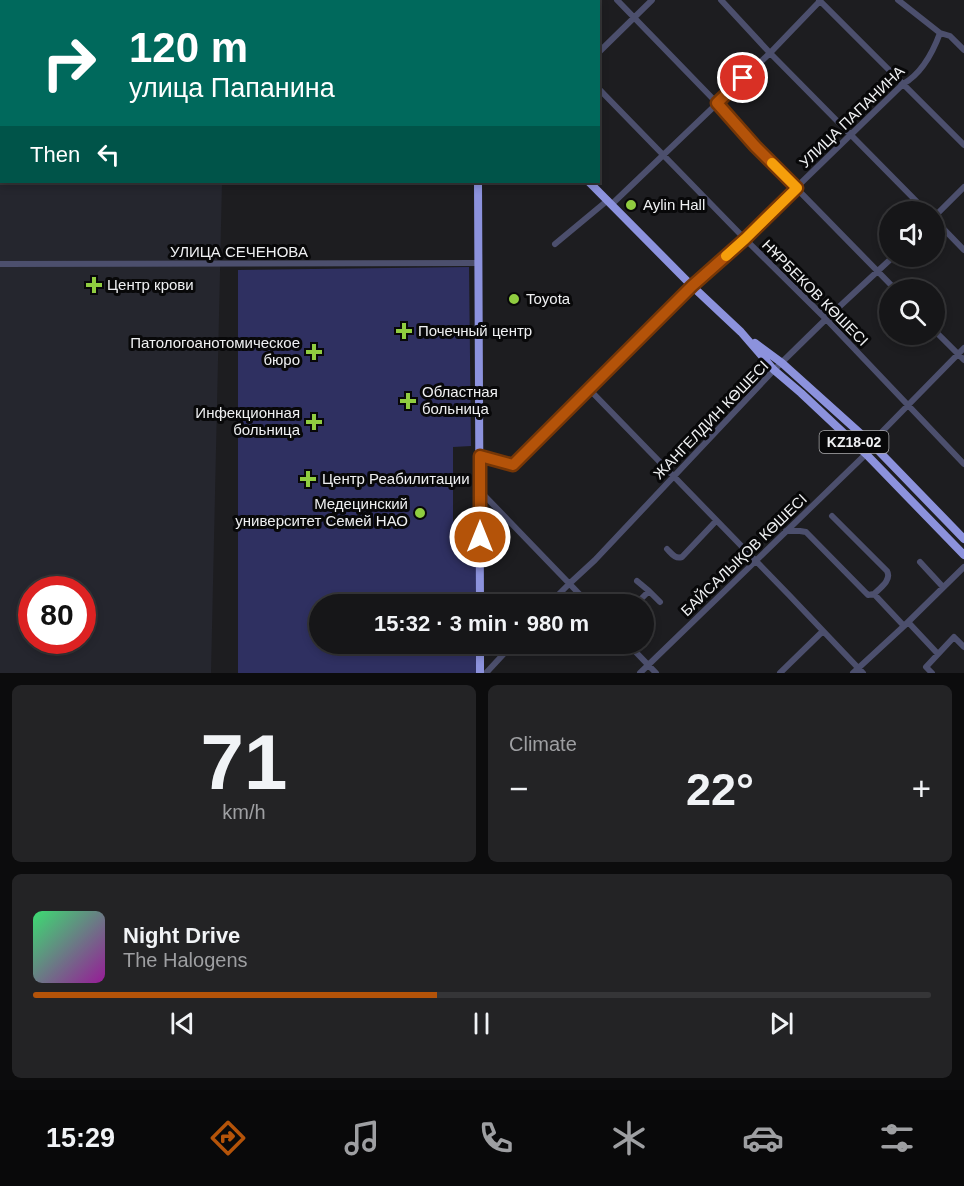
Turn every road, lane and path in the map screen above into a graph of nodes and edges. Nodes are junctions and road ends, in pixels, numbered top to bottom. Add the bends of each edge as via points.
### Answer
1 (617, 0) edge
2 (652, 0) edge
3 (721, 0) edge
4 (898, 0) edge
5 (823, 2) edge
6 (634, 18) junction
7 (940, 33) junction
8 (964, 50) edge
9 (600, 51) edge
10 (770, 53) junction
11 (903, 84) junction
12 (600, 90) edge
13 (717, 103) junction
14 (850, 135) junction
15 (964, 145) edge
16 (663, 156) junction
17 (477, 183) edge
18 (590, 183) edge
19 (964, 187) edge
20 (797, 188) junction
21 (916, 201) edge
22 (610, 202) junction
23 (945, 207) edge
24 (945, 230) edge
25 (745, 239) junction
26 (555, 244) dead end
27 (964, 250) edge
28 (0, 264) edge
29 (478, 264) junction
30 (882, 267) edge
31 (878, 271) junction
32 (886, 279) edge
33 (692, 286) junction
34 (826, 319) junction
35 (741, 332) junction
36 (945, 341) edge
37 (964, 348) edge
38 (958, 354) junction
39 (964, 360) edge
40 (783, 363) junction
41 (774, 370) junction
42 (588, 388) junction
43 (908, 406) junction
44 (871, 443) junction
45 (866, 454) junction
46 (480, 456) junction
47 (964, 464) edge
48 (674, 477) junction
49 (481, 492) junction
50 (832, 516) dead end
51 (716, 521) junction
52 (785, 531) junction
53 (964, 539) edge
54 (667, 549) dead end
55 (964, 555) edge
56 (755, 560) junction
57 (920, 562) dead end
58 (964, 567) edge
59 (638, 581) dead end
60 (569, 584) junction
61 (943, 587) junction
62 (649, 591) junction
63 (480, 594) edge
64 (559, 594) edge
65 (579, 594) edge
66 (646, 594) edge
67 (874, 594) junction
68 (660, 603) dead end
69 (906, 624) junction
70 (824, 631) junction
71 (964, 647) edge
72 (480, 654) edge
73 (504, 654) edge
74 (637, 654) edge
75 (938, 654) junction
76 (648, 665) junction
77 (858, 671) edge
78 (480, 673) edge
79 (486, 673) edge
80 (640, 673) edge
81 (656, 673) edge
82 (780, 673) edge
83 (932, 673) edge

1 - 6 street
2 - 6 street
3 - 10 street
4 - 7 street
5 - 10 street
5 - 11 street
6 - 9 street
6 - 13 street
7 - 8 street via 950,36
7 - 11 street, УЛИЦА ПАПАНИНА via 926,60
10 - 13 street
10 - 14 street
11 - 14 street, УЛИЦА ПАПАНИНА
11 - 15 street
12 - 16 street, НҰРБЕКОВ КӨШЕСІ
13 - 16 street
13 - 20 street
14 - 20 street, УЛИЦА ПАПАНИНА
14 - 21 street
16 - 22 street
16 - 25 street, НҰРБЕКОВ КӨШЕСІ
17 - 29 highway
18 - 22 highway, KZ18-02
19 - 23 street
20 - 25 street, УЛИЦА ПАПАНИНА
20 - 31 street
22 - 26 street
22 - 33 highway, KZ18-02
24 - 27 street
25 - 33 street, УЛИЦА ПАПАНИНА
25 - 34 street, НҰРБЕКОВ КӨШЕСІ
28 - 29 street, УЛИЦА СЕЧЕНОВА
29 - 46 highway
30 - 31 street, ЖАНГЕЛДИН КӨШЕСІ
31 - 32 street
31 - 34 street, ЖАНГЕЛДИН КӨШЕСІ
33 - 35 highway, KZ18-02
33 - 42 street, УЛИЦА ПАПАНИНА
34 - 40 street, ЖАНГЕЛДИН КӨШЕСІ
34 - 43 street, НҰРБЕКОВ КӨШЕСІ
35 - 40 highway, KZ18-02
35 - 41 highway, KZ18-02
36 - 38 street
37 - 38 street
38 - 39 street
38 - 43 street
40 - 41 street, ЖАНГЕЛДИН КӨШЕСІ
40 - 44 highway, KZ18-02
41 - 45 highway, KZ18-02
41 - 48 street, ЖАНГЕЛДИН КӨШЕСІ
42 - 46 street, УЛИЦА ПАПАНИНА via 513,465
42 - 48 street
43 - 44 street
43 - 47 street, НҰРБЕКОВ КӨШЕСІ
44 - 53 highway, KZ18-02
45 - 52 street, БАЙСАЛЫҚОВ КӨШЕСІ
45 - 55 highway, KZ18-02
46 - 49 highway
48 - 51 street
48 - 60 street, ЖАНГЕЛДИН КӨШЕСІ
49 - 60 street
49 - 63 highway
50 - 67 street via 889,574
51 - 54 street via 682,557
51 - 56 street
52 - 56 street, БАЙСАЛЫҚОВ КӨШЕСІ
52 - 67 street via 806,532 868,595
56 - 70 street
56 - 76 street, БАЙСАЛЫҚОВ КӨШЕСІ
57 - 61 street
58 - 61 street
59 - 62 street
60 - 64 street, ЖАНГЕЛДИН КӨШЕСІ
60 - 65 street
61 - 69 street
62 - 66 street
62 - 68 street
67 - 69 street
69 - 75 street
69 - 77 street
70 - 77 street
70 - 82 street
71 - 75 street via 954,637
72 - 78 highway
73 - 79 street
74 - 76 street
75 - 83 street via 926,667
76 - 80 street, БАЙСАЛЫҚОВ КӨШЕСІ
76 - 81 street

